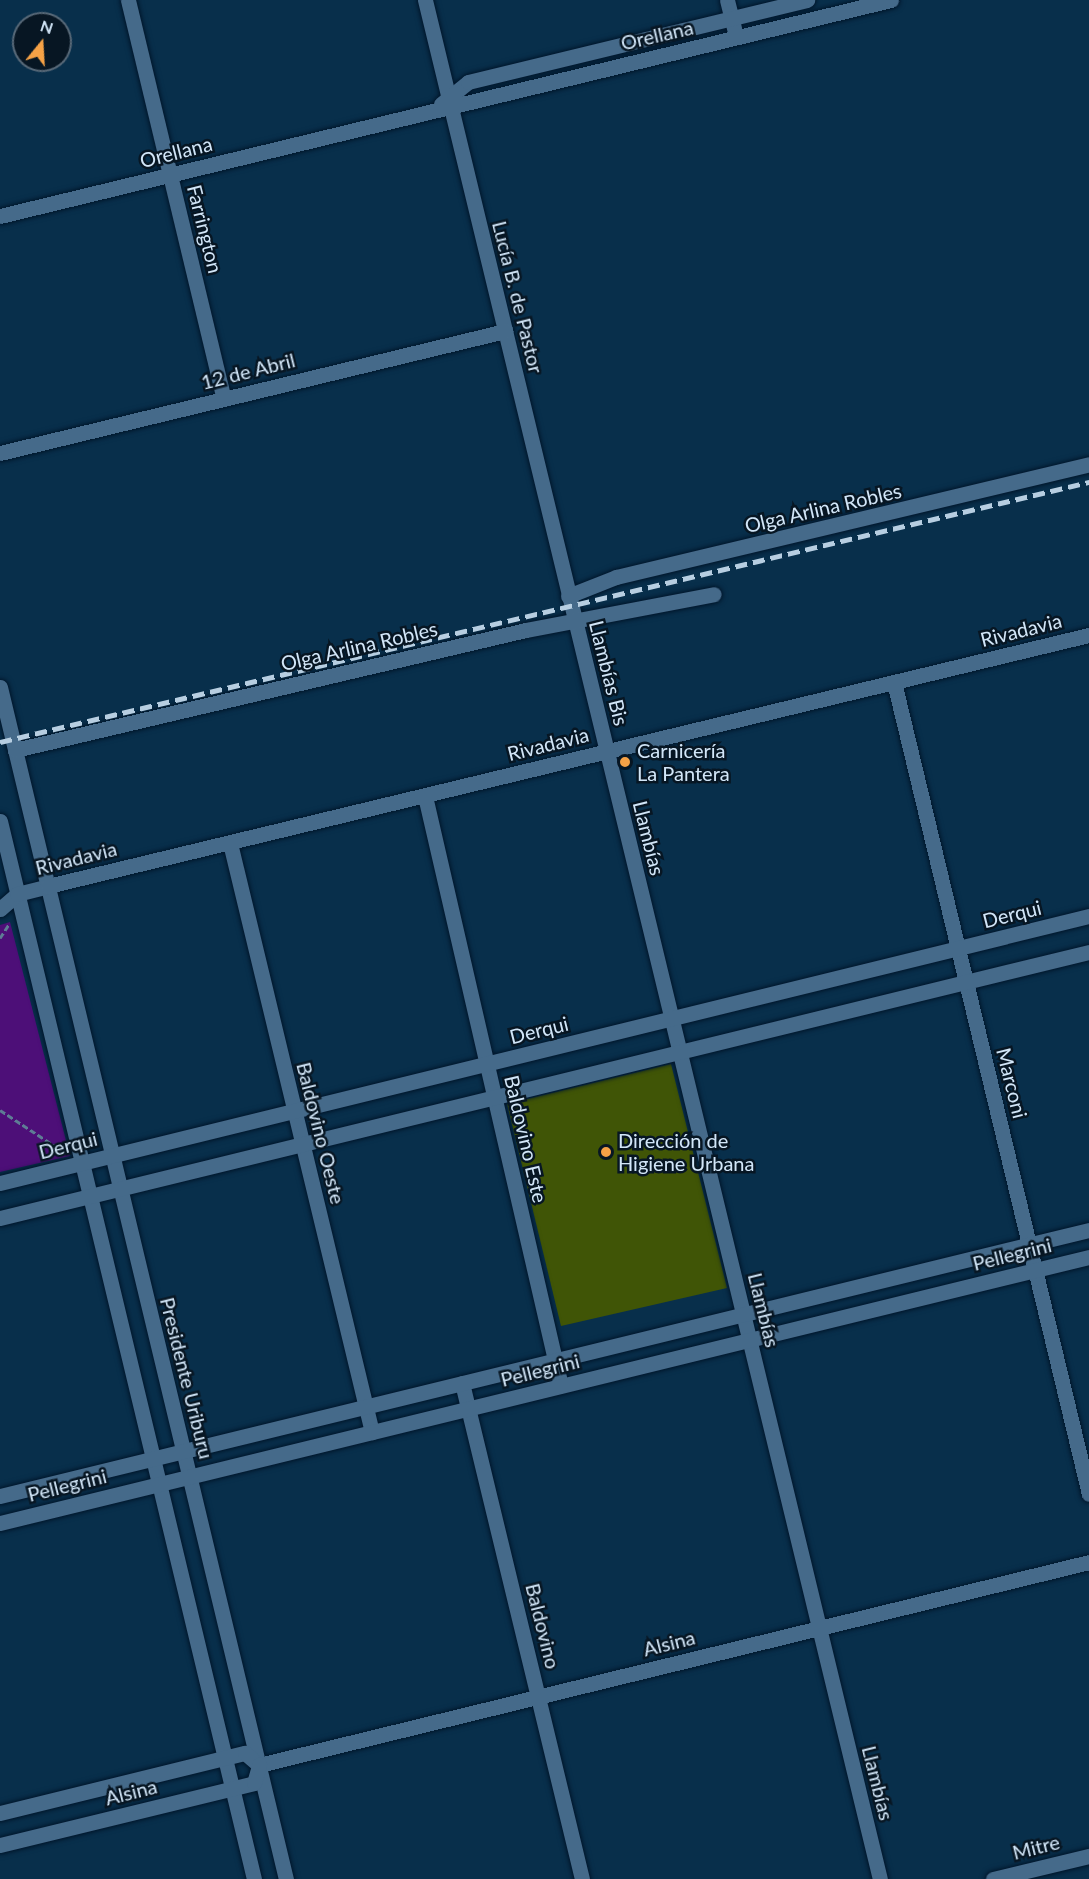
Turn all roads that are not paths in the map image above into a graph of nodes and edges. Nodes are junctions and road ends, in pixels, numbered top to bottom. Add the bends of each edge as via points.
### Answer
1 (128, 0) edge
2 (425, 0) edge
3 (727, 0) edge
4 (807, 0) edge
5 (891, 0) edge
6 (732, 20) junction
7 (736, 38) junction
8 (449, 102) junction
9 (170, 175) junction
10 (0, 216) edge
11 (505, 331) junction
12 (224, 399) junction
13 (0, 453) edge
14 (1089, 464) edge
15 (714, 594) dead end
16 (569, 600) junction
17 (575, 620) junction
18 (1089, 636) edge
19 (894, 682) junction
20 (0, 687) edge
21 (14, 744) junction
22 (607, 752) junction
23 (425, 796) junction
24 (0, 820) edge
25 (230, 843) junction
26 (48, 886) junction
27 (0, 890) edge
28 (18, 894) junction
29 (0, 909) edge
30 (1089, 916) edge
31 (958, 948) junction
32 (1089, 952) edge
33 (966, 982) junction
34 (671, 1019) junction
35 (679, 1052) junction
36 (487, 1064) junction
37 (495, 1097) junction
38 (295, 1111) junction
39 (302, 1144) junction
40 (112, 1156) junction
41 (76, 1160) junction
42 (0, 1184) edge
43 (120, 1188) junction
44 (90, 1196) junction
45 (0, 1218) edge
46 (1089, 1230) edge
47 (1029, 1244) junction
48 (1089, 1257) edge
49 (1035, 1270) junction
50 (743, 1314) junction
51 (749, 1340) junction
52 (555, 1360) junction
53 (462, 1383) junction
54 (561, 1386) junction
55 (366, 1407) junction
56 (468, 1409) junction
57 (372, 1432) junction
58 (183, 1451) junction
59 (153, 1458) junction
60 (190, 1477) junction
61 (160, 1485) junction
62 (1089, 1494) edge
63 (0, 1496) edge
64 (0, 1523) edge
65 (1089, 1562) edge
66 (819, 1628) junction
67 (538, 1696) junction
68 (225, 1758) junction
69 (259, 1765) junction
70 (233, 1788) junction
71 (0, 1813) edge
72 (0, 1845) edge
73 (1089, 1856) edge
74 (255, 1879) edge
75 (286, 1879) edge
76 (582, 1879) edge
77 (880, 1879) edge
78 (993, 1879) edge

1 - 9 street, Farrington
2 - 8 street, Lucía B. de Pastor
3 - 6 street
4 - 6 street, Orellana
5 - 7 street, Orellana
6 - 7 street
6 - 8 street, Orellana via 468,82
7 - 8 street, Orellana
8 - 9 street, Orellana via 432,112
8 - 11 street, Lucía B. de Pastor
9 - 10 street, Orellana
9 - 12 street, Farrington
11 - 12 street, 12 de Abril
11 - 16 street, Lucía B. de Pastor
12 - 13 street, 12 de Abril
14 - 16 street, Olga Arlina Robles via 616,577
15 - 17 street, Olga Arlina Robles
16 - 17 street, Llambías Bis
17 - 21 street, Olga Arlina Robles
17 - 22 street, Llambías Bis
18 - 19 street, Rivadavia
19 - 22 street, Rivadavia
19 - 31 street, Marconi
20 - 21 street, Presidente Uriburu
21 - 26 street, Presidente Uriburu
22 - 23 street, Rivadavia
22 - 34 street, Llambías
23 - 25 street, Rivadavia
23 - 36 street, Baldovino Este
24 - 28 street
25 - 26 street, Rivadavia
25 - 38 street, Baldovino Oeste
26 - 28 street, Rivadavia
26 - 40 street, Presidente Uriburu
27 - 28 street, Rivadavia
28 - 29 street, Rivadavia
28 - 41 street
30 - 31 street, Derqui
31 - 33 street, Marconi
31 - 34 street, Derqui
32 - 33 street
33 - 35 street
33 - 47 street, Marconi
34 - 35 street, Llambías
34 - 36 street, Derqui
35 - 37 street
35 - 50 street, Llambías
36 - 37 street, Baldovino Este
36 - 38 street, Derqui
37 - 39 street
37 - 52 street, Baldovino Este
38 - 39 street, Baldovino Oeste
38 - 40 street, Derqui
39 - 43 street
39 - 55 street, Baldovino Oeste
40 - 41 street, Derqui
40 - 43 street, Presidente Uriburu
41 - 42 street, Derqui
41 - 44 street
43 - 44 street
43 - 58 street, Presidente Uriburu
44 - 45 street
44 - 59 street
46 - 47 street, Pellegrini
47 - 49 street, Marconi
47 - 50 street, Pellegrini
48 - 49 street, Pellegrini
49 - 51 street, Pellegrini
49 - 62 street, Marconi
50 - 51 street, Llambías
50 - 52 street, Pellegrini
51 - 54 street, Pellegrini
51 - 66 street, Llambías
52 - 53 street, Pellegrini
52 - 54 street, Baldovino Este
53 - 55 street, Pellegrini
53 - 56 street, Baldovino
54 - 56 street, Pellegrini
55 - 57 street, Baldovino Oeste
55 - 58 street, Pellegrini
56 - 57 street, Pellegrini
56 - 67 street, Baldovino
57 - 60 street, Pellegrini
58 - 59 street, Pellegrini
58 - 60 street, Presidente Uriburu
59 - 61 street
59 - 63 street, Pellegrini
60 - 61 street, Pellegrini
60 - 69 street, Presidente Uriburu
61 - 64 street, Pellegrini
61 - 68 street
65 - 66 street, Alsina
66 - 67 street, Alsina
66 - 77 street, Llambías
67 - 69 street, Alsina
67 - 76 street, Baldovino
68 - 69 street, Alsina via 245,1753
68 - 70 street
68 - 71 street, Alsina
69 - 70 street, Alsina via 254,1783
69 - 75 street, Presidente Uriburu
70 - 72 street, Alsina
70 - 74 street
73 - 78 street, Mitre

